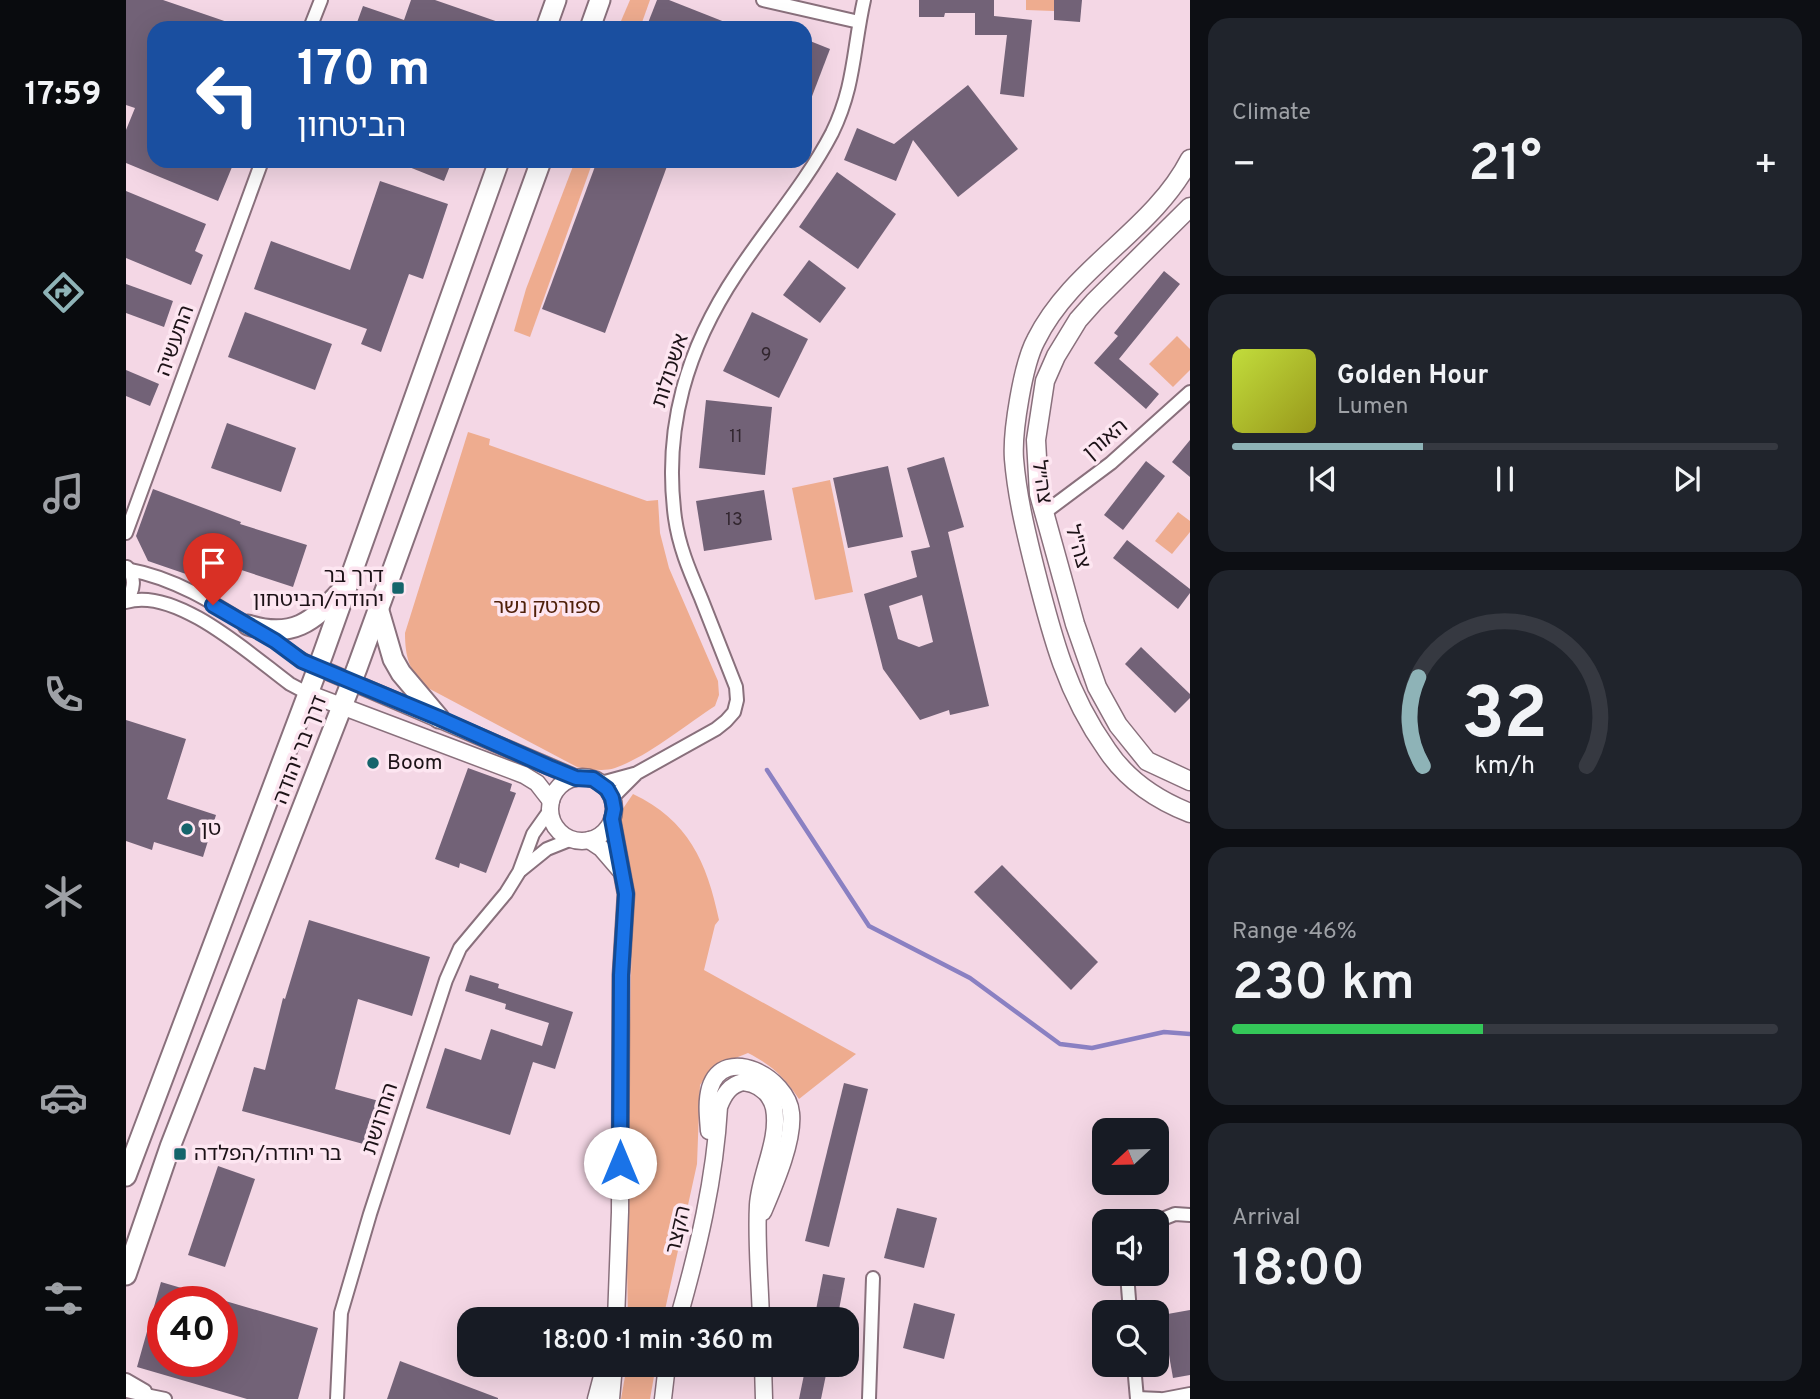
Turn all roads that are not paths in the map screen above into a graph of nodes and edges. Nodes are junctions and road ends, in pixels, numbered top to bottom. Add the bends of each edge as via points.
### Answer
1 (320, 0) edge
2 (556, 0) edge
3 (764, 0) edge
4 (864, 0) edge
5 (312, 21) edge
6 (548, 21) edge
7 (859, 22) junction
8 (1190, 159) edge
9 (259, 168) edge
10 (497, 168) edge
11 (538, 168) edge
12 (812, 168) edge
13 (812, 168) edge
14 (1190, 207) edge
15 (1190, 392) edge
16 (1044, 513) junction
17 (126, 533) edge
18 (128, 568) edge
19 (349, 582) junction
20 (126, 601) edge
21 (379, 611) junction
22 (248, 625) junction
23 (317, 667) junction
24 (352, 681) junction
25 (307, 693) junction
26 (342, 708) junction
27 (439, 718) junction
28 (638, 773) junction
29 (576, 778) junction
30 (1190, 781) edge
31 (601, 783) junction
32 (612, 798) junction
33 (551, 806) junction
34 (1190, 813) edge
35 (612, 819) junction
36 (572, 839) junction
37 (589, 840) junction
38 (519, 872) junction
39 (622, 872) junction
40 (126, 1176) edge
41 (1190, 1215) edge
42 (1169, 1216) edge
43 (126, 1275) edge
44 (873, 1278) dead end
45 (616, 1307) edge
46 (680, 1307) edge
47 (761, 1307) edge
48 (602, 1377) edge
49 (613, 1377) edge
50 (666, 1377) edge
51 (763, 1377) edge
52 (1135, 1377) edge
53 (126, 1380) edge
54 (126, 1391) edge
55 (1190, 1394) edge
56 (151, 1395) junction
57 (1137, 1398) edge
58 (165, 1399) edge
59 (337, 1399) edge
60 (596, 1399) edge
61 (611, 1399) edge
62 (663, 1399) edge
63 (764, 1399) edge
64 (869, 1399) edge
65 (1162, 1399) edge

1 - 5 street
2 - 6 main road
3 - 7 street
4 - 7 street, אשכולות
7 - 13 street, אשכולות via 846,100
8 - 34 main road, צה״ל via 1170,191 1056,306 1035,340 1013,456 1025,528 1066,679 1116,761 1140,786
9 - 17 street, התעשיה
10 - 19 main road, דרך בר יהודה
11 - 21 main road, דרך בר יהודה
12 - 28 street, אשכולות via 720,301 678,400 673,433 675,517 681,550 736,687 734,712 716,729
14 - 16 main road, צה"ל via 1094,302 1056,356 1045,381 1036,440
15 - 16 street, האורן via 1111,463
16 - 30 main road, צה"ל via 1084,654 1105,706 1147,761
18 - 20 street via 133,586
18 - 22 street via 172,581
19 - 22 main road via 322,612 301,625 276,631
19 - 23 main road, דרך בר יהודה
20 - 25 street via 142,599 189,612
21 - 24 main road, דרך בר יהודה
21 - 27 main road via 393,659
22 - 23 street
23 - 24 street
23 - 25 main road, דרך בר יהודה
24 - 26 main road, דרך בר יהודה
24 - 27 street
25 - 26 street
25 - 40 main road, דרך בר יהודה
26 - 33 street via 524,775 537,783
26 - 43 main road, דרך בר יהודה via 170,1147
27 - 29 street
28 - 31 street, אשכולות
28 - 32 street, אשכולות
29 - 31 street
29 - 33 street via 560,786
31 - 32 street
32 - 35 street
33 - 36 street via 555,825
33 - 38 street, החרושת via 533,834
35 - 37 street via 603,833
35 - 39 street
36 - 37 street
36 - 38 street, החרושת via 547,849
37 - 39 street
38 - 59 street, החרושת via 460,948 446,980 341,1313
39 - 45 street via 626,894
41 - 42 street
44 - 64 street
46 - 47 street, הקצר via 712,1175 711,1087 728,1069 769,1095 775,1117 759,1192
48 - 60 street
49 - 61 street
50 - 62 street
51 - 63 street
52 - 57 street
53 - 56 street
54 - 56 street
55 - 65 street
56 - 58 street
57 - 65 street

